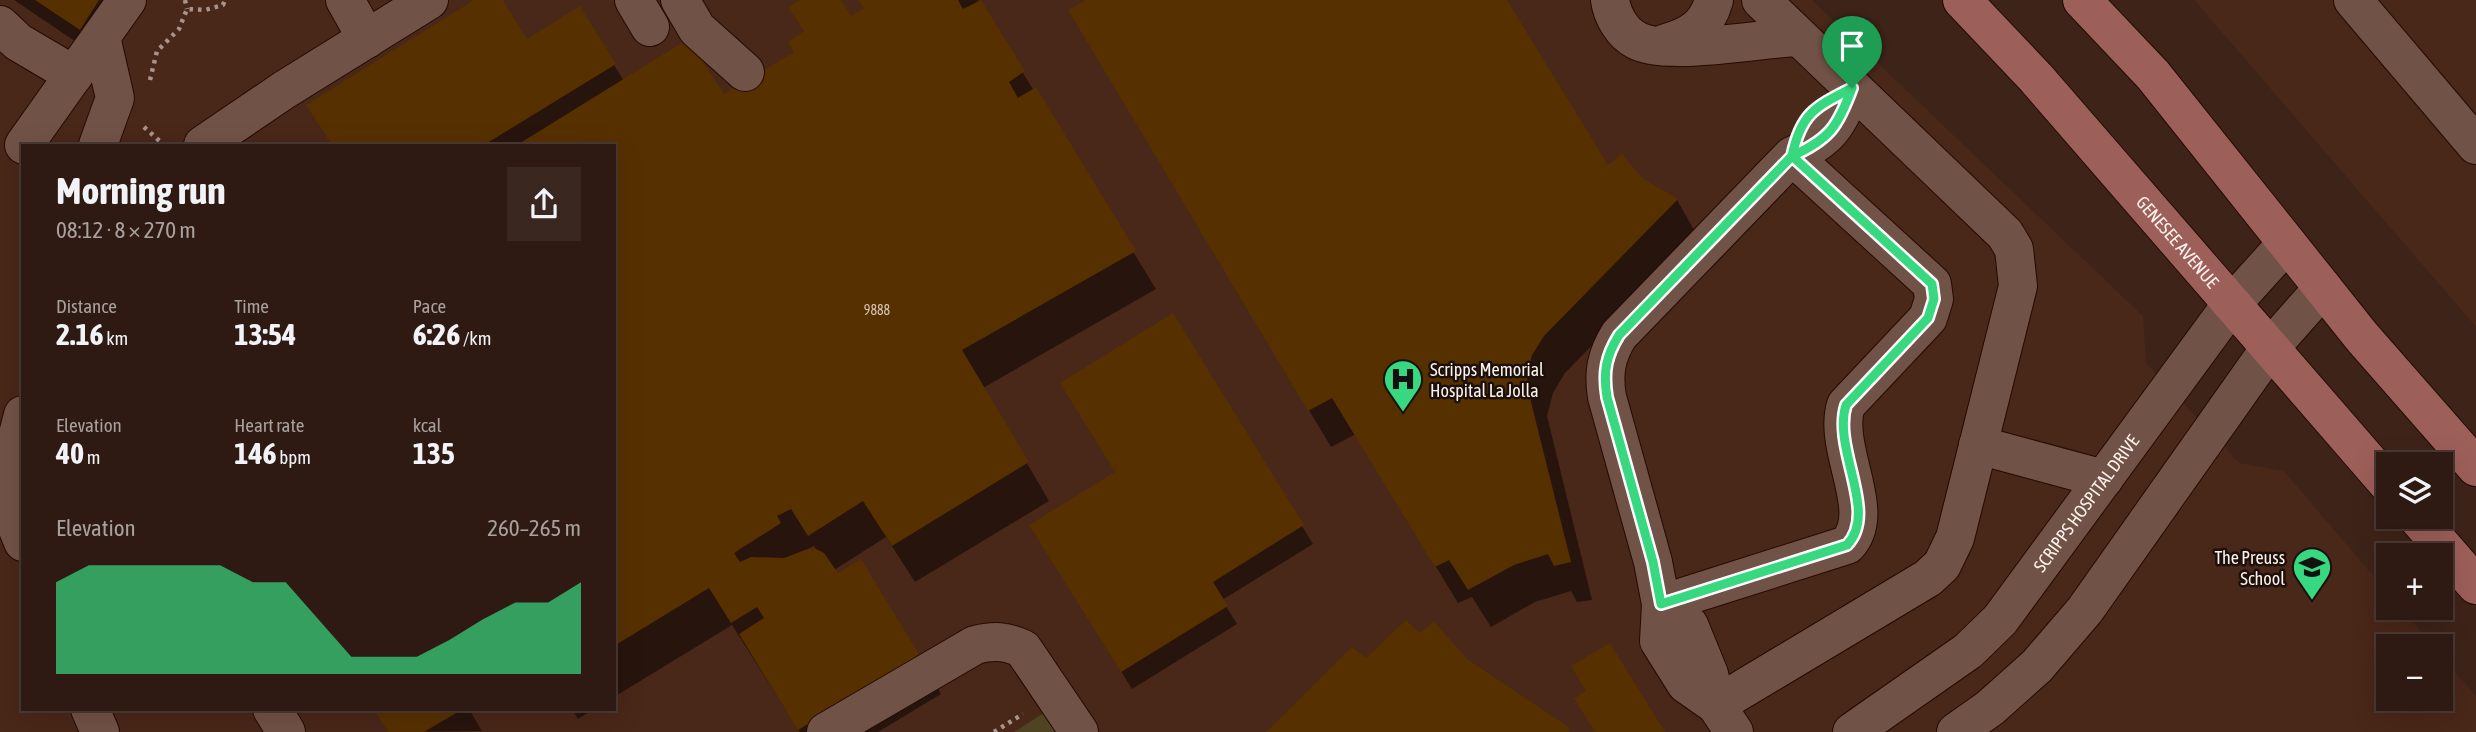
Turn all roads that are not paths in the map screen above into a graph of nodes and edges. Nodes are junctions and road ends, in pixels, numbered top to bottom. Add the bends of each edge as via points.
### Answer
1 (127, 0) edge
2 (345, 0) edge
3 (429, 0) edge
4 (680, 0) edge
5 (1610, 0) edge
6 (1714, 0) edge
7 (1761, 0) edge
8 (1962, 0) edge
9 (2082, 0) edge
10 (2353, 0) edge
11 (0, 24) edge
12 (101, 37) junction
13 (1799, 37) junction
14 (367, 39) junction
15 (1654, 46) junction
16 (745, 72) dead end
17 (74, 75) junction
18 (1852, 88) junction
19 (25, 144) edge
20 (97, 144) edge
21 (204, 144) edge
22 (2476, 145) edge
23 (1792, 156) junction
24 (2287, 243) junction
25 (2323, 288) junction
26 (2231, 305) junction
27 (2270, 348) junction
28 (21, 423) edge
29 (1978, 445) junction
30 (2476, 467) edge
31 (2376, 470) edge
32 (2104, 479) junction
33 (2427, 529) edge
34 (21, 537) edge
35 (2476, 585) edge
36 (1661, 604) junction
37 (91, 711) edge
38 (273, 711) edge
39 (1725, 719) edge
40 (100, 732) edge
41 (286, 732) edge
42 (826, 732) edge
43 (1079, 732) edge
44 (1852, 732) edge
45 (1956, 732) edge

1 - 12 street
2 - 14 street
3 - 14 street
4 - 16 street via 697,29
5 - 15 street via 1622,28 1636,41
6 - 15 street via 1700,29
7 - 13 street
8 - 26 main road, GENESEE AVENUE via 2036,78
9 - 24 main road via 2152,75
10 - 22 street
11 - 17 street via 18,41
12 - 17 street
12 - 20 street via 116,98
13 - 15 street
13 - 18 street
14 - 21 street
17 - 19 street
18 - 23 street via 1839,123 1816,145
18 - 29 street via 2004,234 2014,249 2018,286
23 - 36 street via 1619,335 1608,354 1607,397
23 - 36 street via 1932,284 1934,299 1928,318 1846,405 1842,435 1860,519 1857,535 1847,545
24 - 25 main road
24 - 26 street, SCRIPPS HOSPITAL DRIVE
25 - 27 street
25 - 30 main road
26 - 27 main road, GENESEE AVENUE
26 - 32 street, SCRIPPS HOSPITAL DRIVE
27 - 31 main road, GENESEE AVENUE
27 - 45 street via 2085,610 2037,666
28 - 34 street via 3,492
29 - 32 street
29 - 39 street via 1955,538 1942,565
32 - 44 street, SCRIPPS HOSPITAL DRIVE via 2000,620 1968,651
33 - 35 main road
36 - 39 street via 1689,625
37 - 40 street
38 - 41 street
42 - 43 street via 991,640 1023,649

